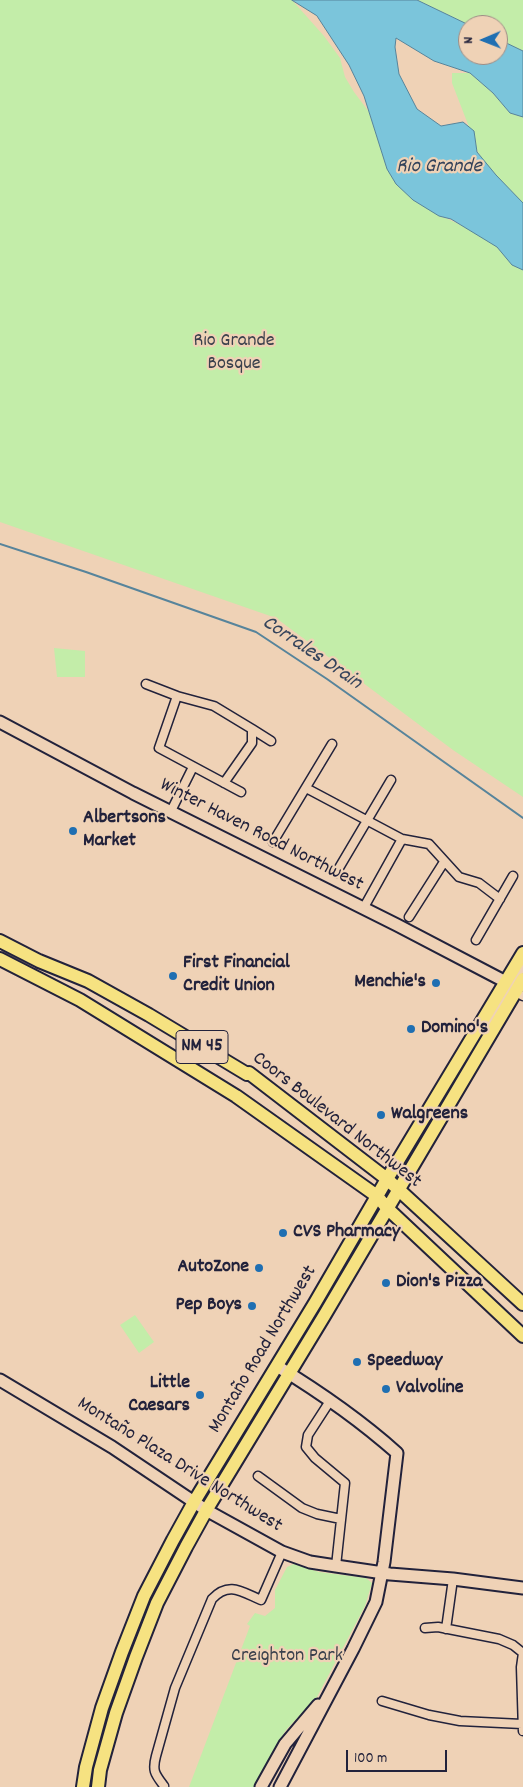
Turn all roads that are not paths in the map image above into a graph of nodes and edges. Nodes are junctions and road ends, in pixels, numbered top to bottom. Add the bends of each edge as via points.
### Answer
1 (146, 684) dead end
2 (177, 696) junction
3 (0, 722) edge
4 (252, 729) junction
5 (271, 742) dead end
6 (332, 744) dead end
7 (194, 767) junction
8 (391, 780) dead end
9 (224, 783) junction
10 (306, 788) junction
11 (241, 792) dead end
12 (171, 811) junction
13 (366, 821) junction
14 (402, 839) junction
15 (273, 842) dead end
16 (444, 862) junction
17 (336, 872) dead end
18 (513, 876) dead end
19 (500, 899) junction
20 (363, 909) junction
21 (410, 917) dead end
22 (476, 940) dead end
23 (0, 941) edge
24 (523, 953) edge
25 (0, 959) edge
26 (523, 964) edge
27 (523, 979) edge
28 (506, 982) junction
29 (519, 994) edge
30 (485, 1044) junction
31 (388, 1179) junction
32 (398, 1190) junction
33 (378, 1196) junction
34 (388, 1208) junction
35 (523, 1304) edge
36 (523, 1336) edge
37 (277, 1366) junction
38 (289, 1373) junction
39 (0, 1380) edge
40 (330, 1402) junction
41 (258, 1476) dead end
42 (194, 1502) junction
43 (206, 1510) junction
44 (341, 1519) junction
45 (282, 1552) junction
46 (336, 1566) junction
47 (383, 1573) junction
48 (453, 1579) junction
49 (523, 1588) edge
50 (425, 1628) dead end
51 (446, 1629) junction
52 (332, 1688) junction
53 (382, 1701) dead end
54 (522, 1724) edge
55 (523, 1731) edge
56 (164, 1786) dead end
57 (83, 1787) edge
58 (98, 1787) edge
59 (261, 1787) edge
60 (280, 1787) edge

1 - 2 street
2 - 4 street via 214,706
2 - 7 street via 159,748
3 - 12 street, Winter Haven Road Northwest
4 - 5 street
4 - 9 street via 252,743
6 - 10 street
7 - 9 street
7 - 12 street
8 - 13 street
9 - 11 street
10 - 13 street
10 - 15 street
12 - 20 street, Winter Haven Road Northwest
13 - 14 street
13 - 17 street
14 - 16 street via 429,844
14 - 20 street
16 - 19 street via 459,877 479,883
16 - 21 street
18 - 19 street
19 - 22 street
20 - 28 street, Winter Haven Road Northwest
23 - 31 main road, Coors Boulevard Northwest / NM 45 via 88,981 249,1073
24 - 28 main road, Montaño Road Northwest
25 - 33 main road, Coors Boulevard Northwest / NM 45 via 80,1000 236,1096
26 - 29 street via 514,982
27 - 29 main road, Montaño Road Northwest
28 - 30 street via 509,989 487,1028
28 - 31 main road, Montaño Road Northwest
29 - 30 main road, Montaño Road Northwest
30 - 32 main road, Montaño Road Northwest
31 - 32 main road, Coors Boulevard Northwest / NM 45
31 - 33 main road, Montaño Road Northwest
32 - 34 main road, Montaño Road Northwest
32 - 35 main road, Coors Boulevard Northwest / NM 45
33 - 34 main road, Coors Boulevard Northwest / NM 45
33 - 37 main road, Montaño Road Northwest
34 - 36 main road, Coors Boulevard Northwest / NM 45
34 - 38 main road, Montaño Road Northwest
37 - 38 street
37 - 42 main road, Montaño Road Northwest
38 - 40 street
38 - 43 main road, Montaño Road Northwest
39 - 42 street, Montaño Plaza Drive Northwest via 112,1447
40 - 44 street via 308,1435 306,1447 345,1483
40 - 47 street via 397,1453
41 - 44 street via 302,1508
42 - 43 street, Montaño Plaza Drive Northwest
42 - 57 main road, Montaño Road Northwest via 144,1596 126,1642 102,1708
43 - 45 street, Montaño Plaza Drive Northwest
43 - 58 main road, Montaño Road Northwest via 157,1603 116,1713
44 - 46 street
45 - 46 street, Montaño Plaza Drive Northwest via 310,1562
45 - 56 street via 261,1600 234,1588 226,1589 212,1599 175,1688 156,1756 155,1774
46 - 47 street, Montaño Plaza Drive Northwest
47 - 48 street, Montaño Plaza Drive Northwest
47 - 52 street via 376,1602
48 - 49 street, Montaño Plaza Drive Northwest
48 - 51 street
50 - 51 street
51 - 54 street via 506,1641 523,1654
52 - 59 street via 285,1744
52 - 60 street
53 - 54 street via 460,1721
54 - 55 street

